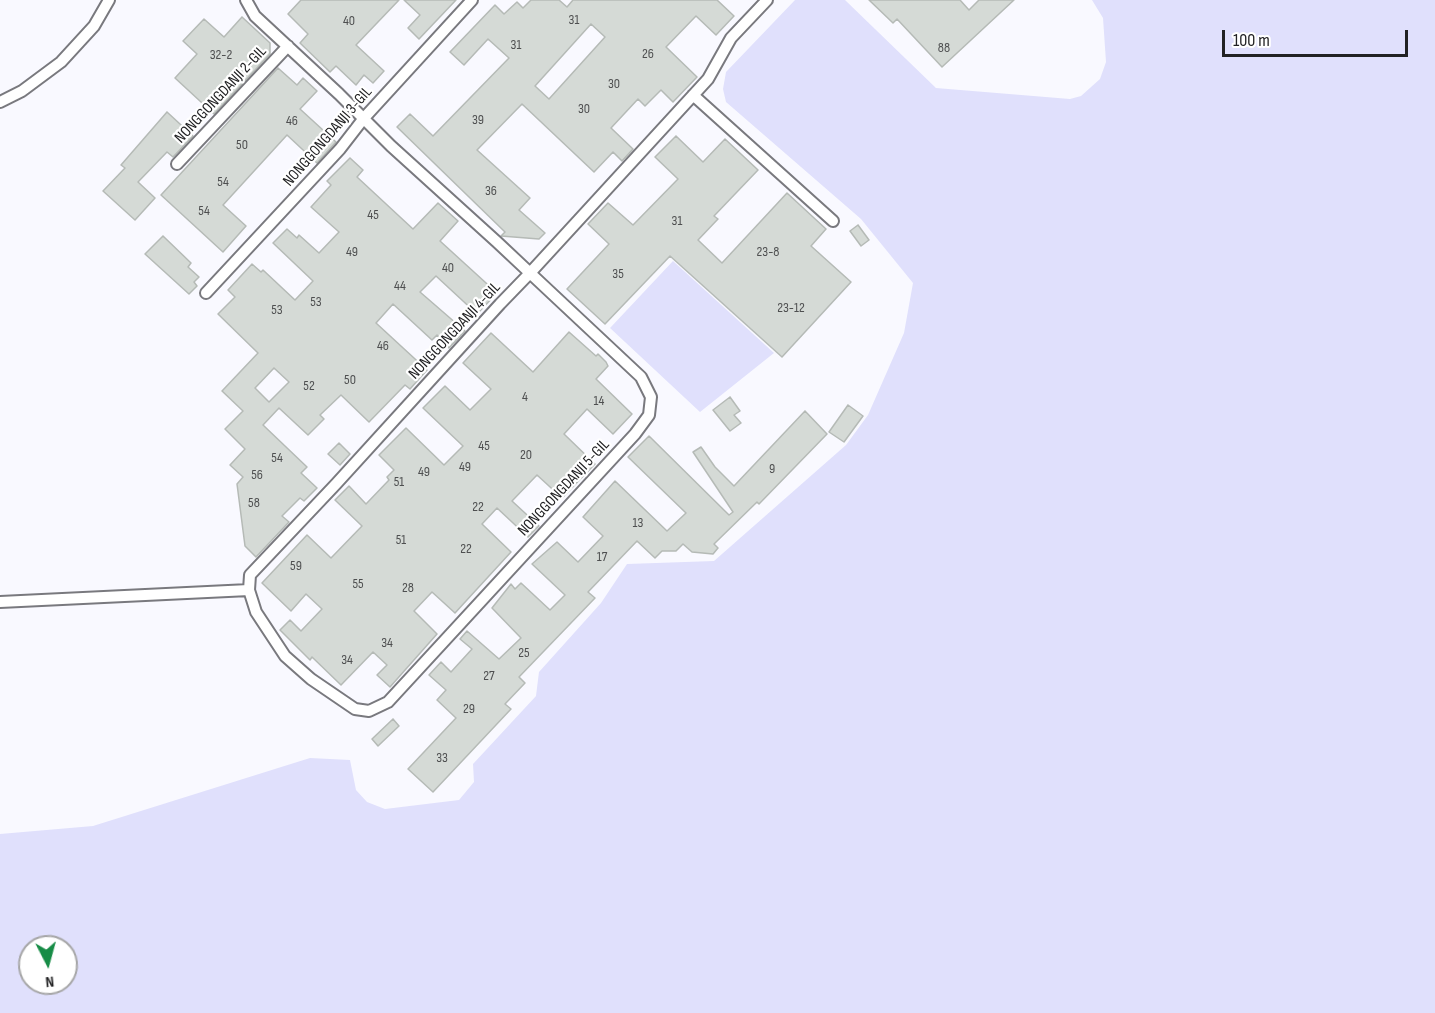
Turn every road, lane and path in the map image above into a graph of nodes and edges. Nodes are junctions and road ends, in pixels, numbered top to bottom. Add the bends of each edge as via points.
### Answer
1 (109, 0) edge
2 (246, 0) edge
3 (472, 0) edge
4 (767, 0) edge
5 (288, 46) junction
6 (693, 95) junction
7 (0, 102) edge
8 (364, 118) junction
9 (177, 164) dead end
10 (832, 221) dead end
11 (530, 273) junction
12 (206, 293) dead end
13 (249, 590) junction
14 (0, 602) edge

1 - 7 street via 94,26 61,62
2 - 5 street, NONGGONGDANJI 2-GIL via 255,16
3 - 8 street, NONGGONGDANJI 3-GIL
4 - 6 street, NONGGONGDANJI 4-GIL via 732,38 708,79
5 - 8 street, NONGGONGDANJI 2-GIL
5 - 9 street, NONGGONGDANJI 2-GIL
6 - 10 street
6 - 11 street, NONGGONGDANJI 4-GIL
8 - 11 street, NONGGONGDANJI 2-GIL
8 - 12 street, NONGGONGDANJI 3-GIL
11 - 13 street, NONGGONGDANJI 4-GIL via 252,572
11 - 13 street, NONGGONGDANJI 5-GIL via 642,377 651,397 649,415 628,441 388,702 376,710 362,711 311,679 285,656 261,621
13 - 14 street

